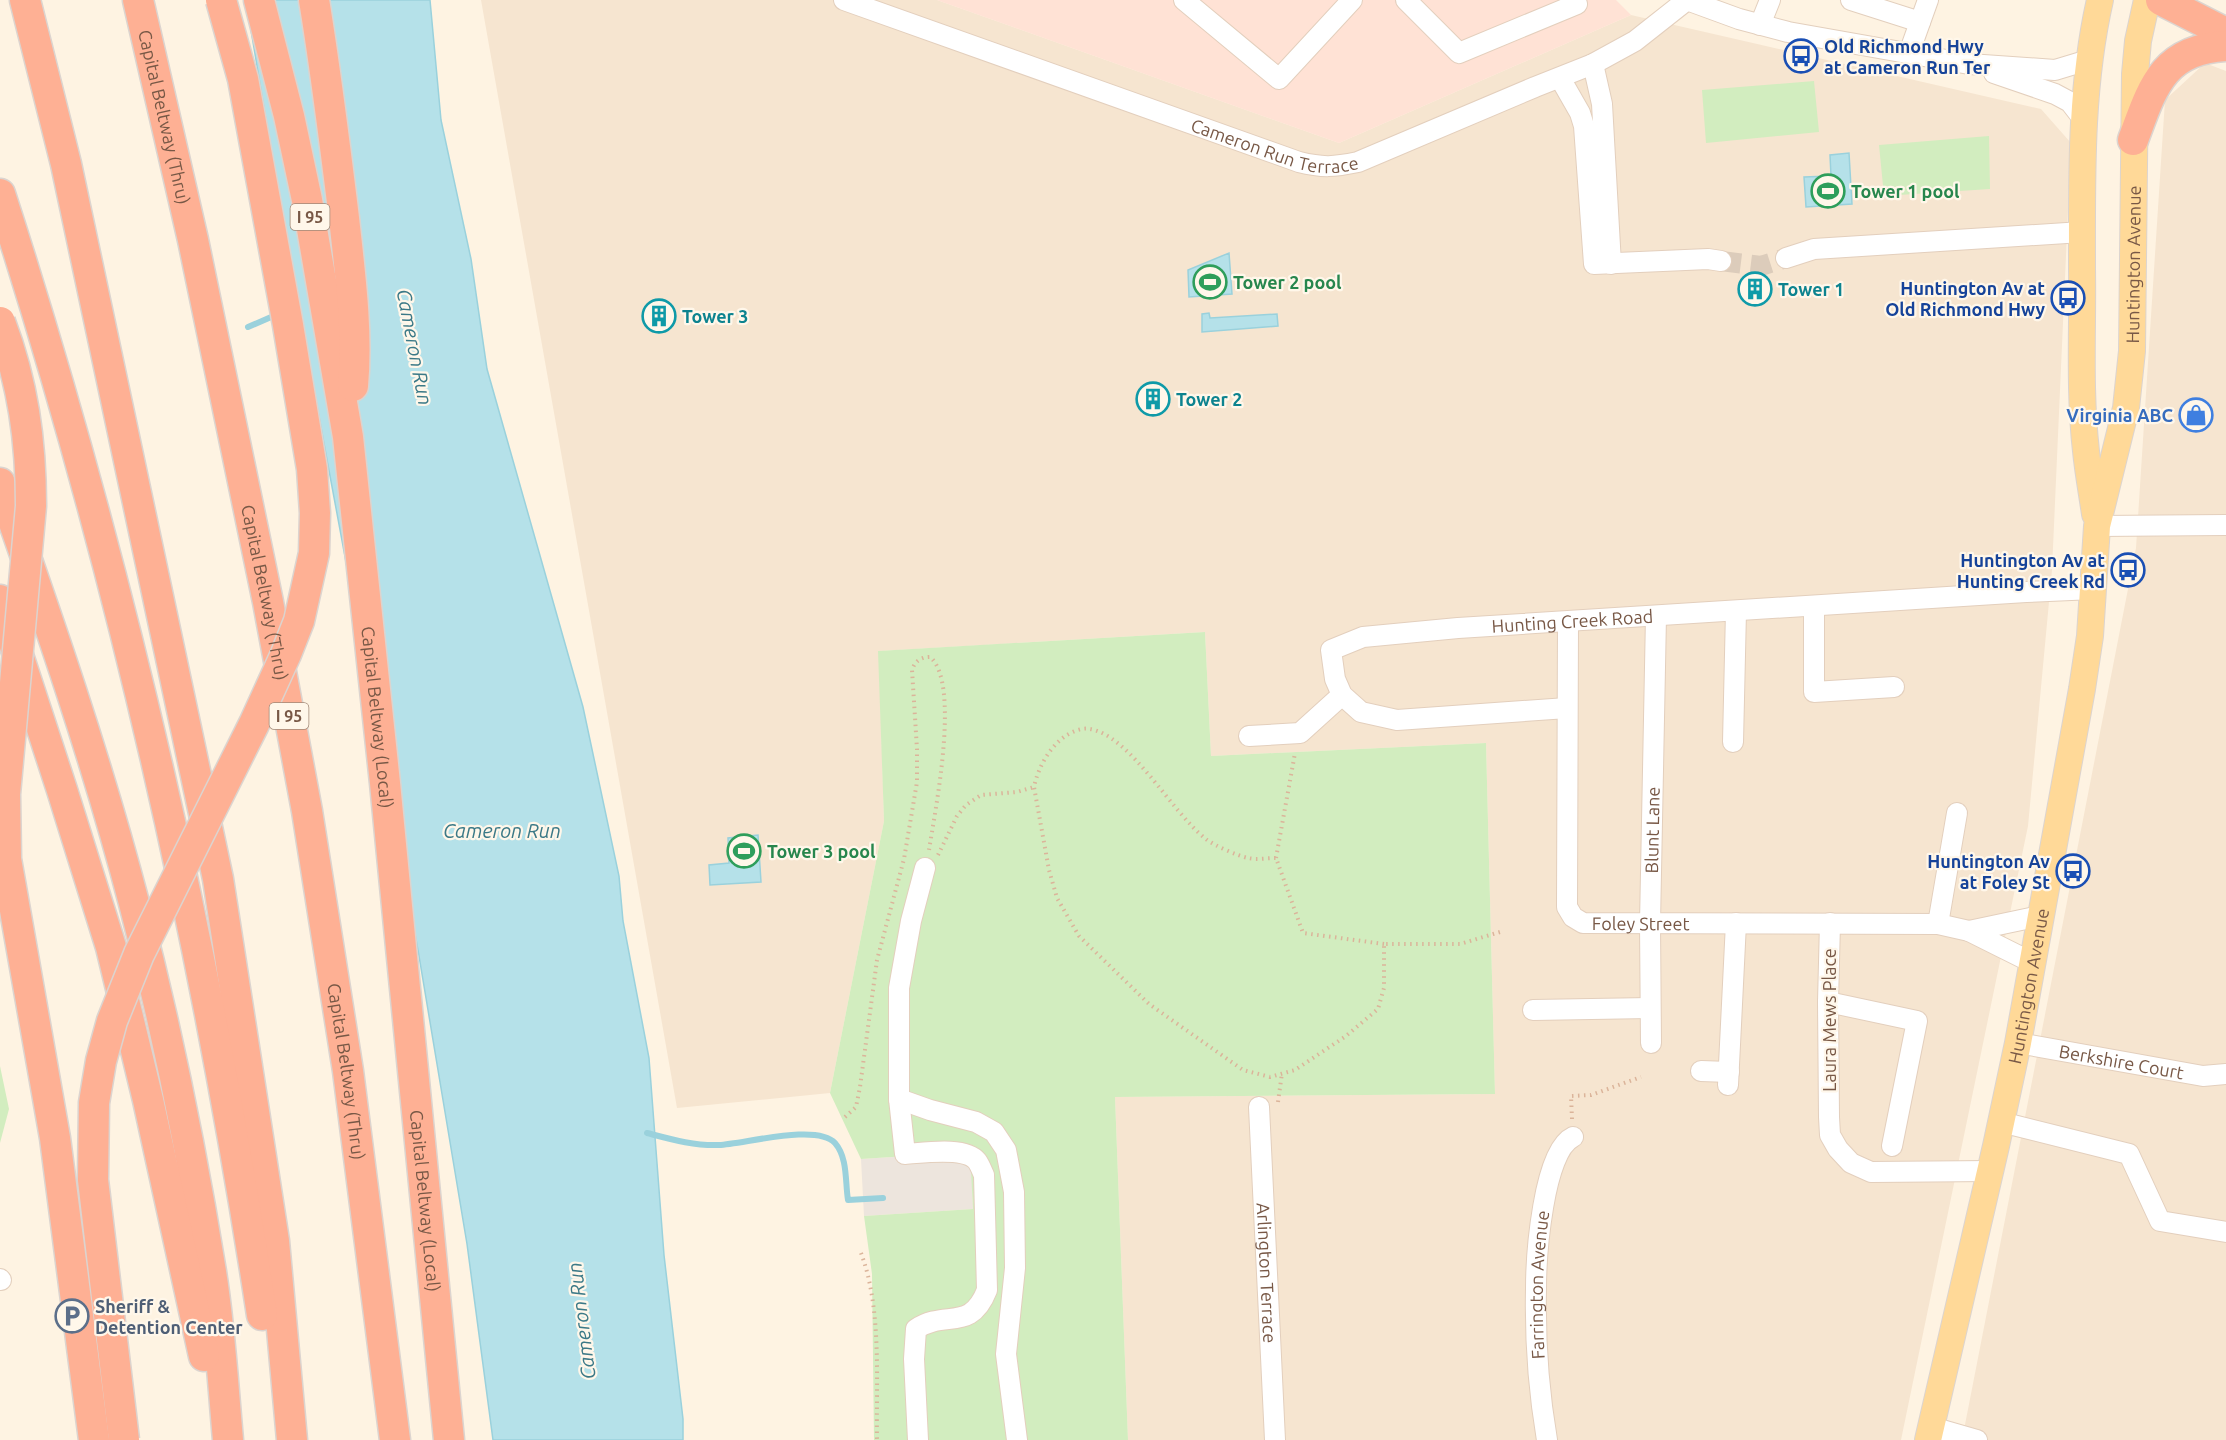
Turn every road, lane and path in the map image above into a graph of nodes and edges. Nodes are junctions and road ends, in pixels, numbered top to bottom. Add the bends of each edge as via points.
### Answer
1 (25, 0) edge
2 (138, 0) edge
3 (221, 0) edge
4 (259, 0) edge
5 (314, 0) edge
6 (844, 0) edge
7 (1184, 0) edge
8 (1352, 0) edge
9 (1406, 0) edge
10 (1572, 0) edge
11 (1687, 0) edge
12 (1770, 0) edge
13 (1851, 0) edge
14 (1928, 0) edge
15 (2100, 0) edge
16 (2146, 0) edge
17 (2161, 0) edge
18 (1920, 22) junction
19 (1760, 25) junction
20 (2226, 33) edge
21 (2226, 46) edge
22 (1909, 53) junction
23 (2088, 60) junction
24 (1593, 64) junction
25 (1968, 64) junction
26 (1560, 78) junction
27 (2084, 120) junction
28 (2133, 140) junction
29 (0, 194) edge
30 (2082, 232) junction
31 (1786, 258) tunnel mouth
32 (1721, 261) tunnel mouth
33 (1603, 264) junction
34 (0, 322) edge
35 (348, 437) junction
36 (0, 483) edge
37 (2226, 525) edge
38 (2097, 526) junction
39 (2094, 590) junction
40 (0, 600) edge
41 (1814, 606) junction
42 (1736, 611) junction
43 (1656, 616) junction
44 (1568, 622) junction
45 (1894, 687) dead end
46 (1342, 695) junction
47 (1567, 708) junction
48 (1300, 733) junction
49 (1249, 736) dead end
50 (1733, 742) dead end
51 (1034, 787) junction
52 (1958, 813) dead end
53 (1275, 858) junction
54 (925, 868) junction
55 (2040, 916) junction
56 (1736, 923) junction
57 (1830, 923) junction
58 (1650, 924) junction
59 (1938, 924) junction
60 (1969, 931) junction
61 (1500, 932) dead end
62 (1384, 944) junction
63 (2031, 962) junction
64 (1828, 1002) junction
65 (1650, 1008) junction
66 (1533, 1010) dead end
67 (2018, 1042) junction
68 (1652, 1043) dead end
69 (1701, 1071) dead end
70 (1282, 1074) junction
71 (2226, 1074) edge
72 (1641, 1077) dead end
73 (899, 1099) junction
74 (1268, 1107) joint
75 (845, 1117) dead end
76 (2001, 1122) junction
77 (1573, 1137) joint
78 (1892, 1146) dead end
79 (1991, 1171) junction
80 (2226, 1232) edge
81 (861, 1253) dead end
82 (1930, 1433) edge
83 (94, 1440) edge
84 (124, 1440) edge
85 (227, 1440) edge
86 (282, 1440) edge
87 (292, 1440) edge
88 (395, 1440) edge
89 (449, 1440) edge
90 (877, 1440) edge
91 (918, 1440) edge
92 (1017, 1440) edge
93 (1275, 1440) edge
94 (1546, 1440) edge
95 (1977, 1440) edge

1 - 87 highway via 66,164 218,879 274,1241
2 - 88 highway, Capital Beltway (Thru) / I 95 via 193,240 307,812 348,1071
3 - 84 highway, bridge via 243,79 312,470 314,554 299,621 286,654 139,954 112,1021 101,1061 94,1103 93,1180
4 - 35 highway, Capital Beltway (Local) / I 95 via 308,200
5 - 35 highway via 330,96 348,254 355,361
6 - 26 street, Cameron Run Terrace via 1318,167 1358,162
7 - 8 street via 1279,79
9 - 10 street via 1459,53 1577,4
11 - 19 street
11 - 24 street, Cameron Run Terrace via 1635,41
12 - 19 street
13 - 18 street
14 - 18 street
15 - 23 main road, Huntington Avenue
16 - 28 main road, Huntington Avenue via 2138,41
17 - 20 highway
18 - 22 street
19 - 22 street
21 - 28 highway via 2196,50 2161,74
22 - 25 street
23 - 25 street via 2055,70
23 - 27 main road, Huntington Avenue
24 - 26 street, Cameron Run Terrace
24 - 33 street via 1602,104
25 - 27 street via 2055,94 2070,102
26 - 33 street via 1584,126
27 - 30 main road, Huntington Avenue
28 - 38 main road, Huntington Avenue via 2132,351 2126,408
29 - 86 highway via 39,315 94,512 179,863 244,1200
30 - 31 street via 1814,249
30 - 38 main road, Huntington Avenue via 2086,449
32 - 33 street
34 - 83 highway, bridge via 18,381 31,463 31,506 5,794 6,859 55,1138
35 - 89 highway, Capital Beltway (Local) / I 95
36 - 85 highway via 98,774 165,1027 211,1275
37 - 38 street
38 - 39 main road, Huntington Avenue
39 - 41 street, Hunting Creek Road
39 - 55 main road, Huntington Avenue via 2082,689
40 - 85 highway via 111,947 195,1320
41 - 42 street, Hunting Creek Road
41 - 45 street via 1814,692
42 - 43 street, Hunting Creek Road
42 - 50 street
43 - 44 street, Hunting Creek Road
43 - 58 street, Blunt Lane
44 - 46 street, Hunting Creek Road via 1363,637 1331,650 1335,679
44 - 47 street, Foley Street
46 - 47 street via 1361,712 1397,720
46 - 48 street
47 - 58 street, Foley Street via 1567,907 1573,917 1583,922
48 - 49 street
48 - 53 path
51 - 53 path via 1054,744 1068,734 1088,728 1115,741 1207,841 1247,858
51 - 54 path via 981,795 966,805 935,861
51 - 70 path via 1057,898 1079,936 1149,1004 1243,1070 1270,1077
52 - 59 street
53 - 62 path via 1303,933
54 - 73 street via 899,988
54 - 75 path via 945,723 940,670 930,657 914,663 912,670 917,782 904,859 877,960 856,1107
55 - 60 street, Foley Street
55 - 63 main road, Huntington Avenue
56 - 57 street, Foley Street
56 - 58 street, Foley Street
56 - 69 street via 1728,1078
57 - 59 street, Foley Street
57 - 64 street, Laura Mews Place
58 - 65 street, Blunt Lane
59 - 60 street, Foley Street
60 - 63 street, Foley Street
61 - 62 path via 1460,944
62 - 70 path via 1384,988 1378,1009 1346,1036
63 - 67 main road, Huntington Avenue
64 - 78 street via 1917,1021
64 - 79 street, Laura Mews Place via 1830,1135 1851,1163 1871,1172
65 - 66 street
65 - 68 street, Blunt Lane
67 - 71 street, Berkshire Court via 2203,1076
67 - 76 main road, Huntington Avenue
70 - 74 path
72 - 77 path via 1591,1095 1571,1096
73 - 91 street via 905,1154 968,1154 984,1175 987,1290 974,1313 927,1321 916,1329
73 - 92 street via 976,1122 994,1132 1006,1149 1014,1192 1015,1268 1006,1354
74 - 93 street, Arlington Terrace
76 - 79 main road, Huntington Avenue
76 - 80 street via 2129,1154 2160,1221
77 - 94 street, Farrington Avenue via 1566,1140 1556,1156 1548,1177 1542,1216 1536,1288
79 - 82 main road, Huntington Avenue
81 - 90 path via 870,1277
82 - 95 street

